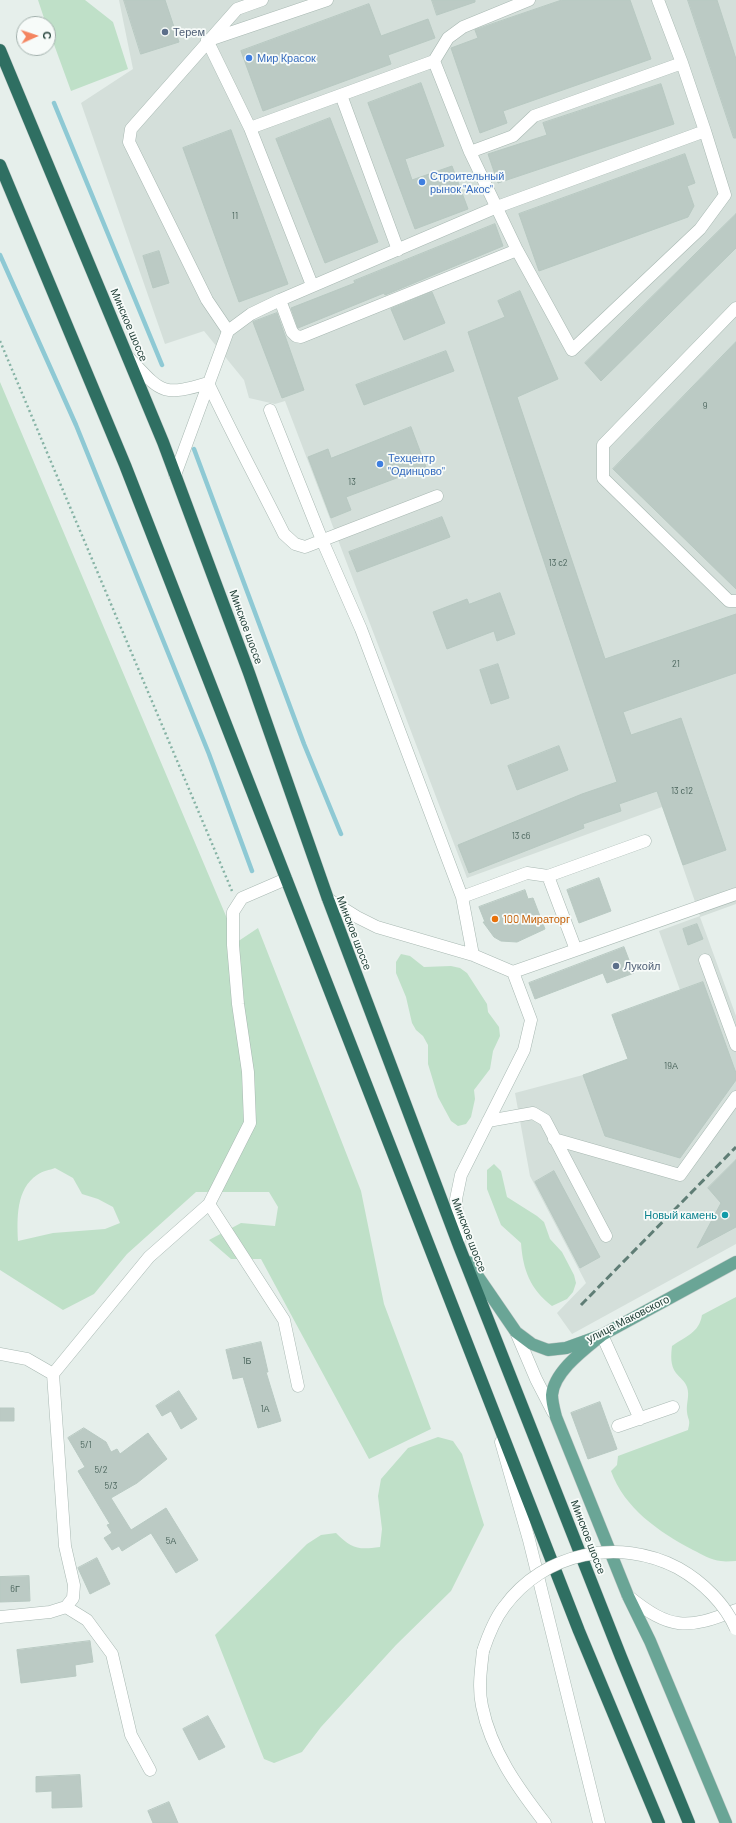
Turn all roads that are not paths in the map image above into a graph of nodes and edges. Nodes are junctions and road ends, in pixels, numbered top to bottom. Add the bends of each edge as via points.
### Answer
1 (262, 0) edge
2 (328, 0) edge
3 (529, 0) edge
4 (658, 0) edge
5 (207, 40) junction
6 (0, 50) edge
7 (434, 61) junction
8 (682, 63) junction
9 (341, 95) junction
10 (250, 128) junction
11 (705, 131) junction
12 (470, 152) junction
13 (0, 165) edge
14 (497, 207) junction
15 (398, 250) junction
16 (517, 250) junction
17 (312, 285) junction
18 (280, 300) junction
19 (736, 308) edge
20 (228, 331) junction
21 (130, 359) junction
22 (208, 383) junction
23 (270, 410) dead end
24 (175, 475) junction
25 (437, 496) dead end
26 (322, 540) junction
27 (736, 601) edge
28 (645, 841) dead end
29 (548, 876) junction
30 (286, 879) junction
31 (736, 894) edge
32 (462, 897) junction
33 (328, 899) junction
34 (576, 950) junction
35 (473, 955) junction
36 (705, 960) dead end
37 (513, 972) junction
38 (736, 1045) edge
39 (736, 1097) edge
40 (488, 1121) junction
41 (554, 1139) junction
42 (209, 1204) junction
43 (606, 1236) dead end
44 (461, 1250) junction
45 (736, 1262) edge
46 (516, 1332) junction
47 (602, 1335) junction
48 (0, 1354) edge
49 (53, 1374) junction
50 (298, 1386) dead end
51 (486, 1391) junction
52 (673, 1407) dead end
53 (556, 1417) junction
54 (640, 1419) junction
55 (618, 1426) dead end
56 (628, 1596) junction
57 (66, 1607) junction
58 (736, 1610) edge
59 (0, 1617) edge
60 (736, 1630) edge
61 (150, 1770) dead end
62 (546, 1823) edge
63 (599, 1823) edge
64 (658, 1823) edge
65 (689, 1823) edge
66 (726, 1823) edge

1 - 5 street via 237,8
2 - 5 street
3 - 7 street via 463,27 448,38
4 - 8 street
5 - 10 street
5 - 20 street via 131,129 129,142 207,300
6 - 21 highway, Минское шоссе
7 - 9 street
7 - 12 street
8 - 11 street
8 - 12 street via 534,116 512,136
9 - 10 street
9 - 15 street
10 - 17 street
11 - 14 street
11 - 16 street via 725,195 700,229 572,350
12 - 14 street
13 - 30 highway via 125,465
14 - 15 street
14 - 16 street
15 - 17 street
16 - 18 street via 301,337 292,332
17 - 18 street
18 - 20 street via 247,316
19 - 27 street via 603,445 603,478 729,601
20 - 22 street
21 - 22 street via 163,390 174,391
21 - 24 highway, Минское шоссе
22 - 24 street
22 - 26 street via 284,534 295,544 305,547
23 - 26 street
24 - 33 highway, Минское шоссе via 249,673
25 - 26 street
26 - 32 street via 360,629
28 - 29 street
29 - 32 street via 527,874
29 - 34 street
30 - 42 street via 242,898 233,912 232,945 248,1072 250,1122
30 - 51 highway
31 - 34 street
32 - 35 street
33 - 35 street via 377,927
33 - 44 highway, Минское шоссе
34 - 37 street
35 - 37 street
36 - 38 street
37 - 40 street via 530,1020 524,1050
39 - 41 street via 680,1175
40 - 41 street via 533,1113 545,1120
40 - 44 street via 461,1175 456,1199
41 - 43 street
42 - 49 street via 149,1257
42 - 50 street via 284,1320
44 - 46 main road, улица Маковского
44 - 65 highway, Минское шоссе
45 - 47 main road, улица Маковского
46 - 47 main road, улица Маковского via 532,1344 548,1350 566,1348
46 - 53 street
47 - 53 main road via 571,1362 558,1379 552,1393
47 - 54 street
48 - 49 street via 27,1359
49 - 57 street via 64,1546 74,1584 73,1598
51 - 63 street via 529,1540
51 - 64 highway via 579,1631
52 - 54 street
53 - 56 main road
54 - 55 street
56 - 58 street via 650,1613 679,1624 706,1622
56 - 66 main road via 650,1641
57 - 59 street via 50,1612
57 - 61 street via 87,1620 112,1654 131,1735
60 - 62 street, bridge via 714,1596 686,1572 640,1554 598,1552 562,1562 530,1580 504,1607 494,1623 483,1651 481,1705 489,1731 511,1776

